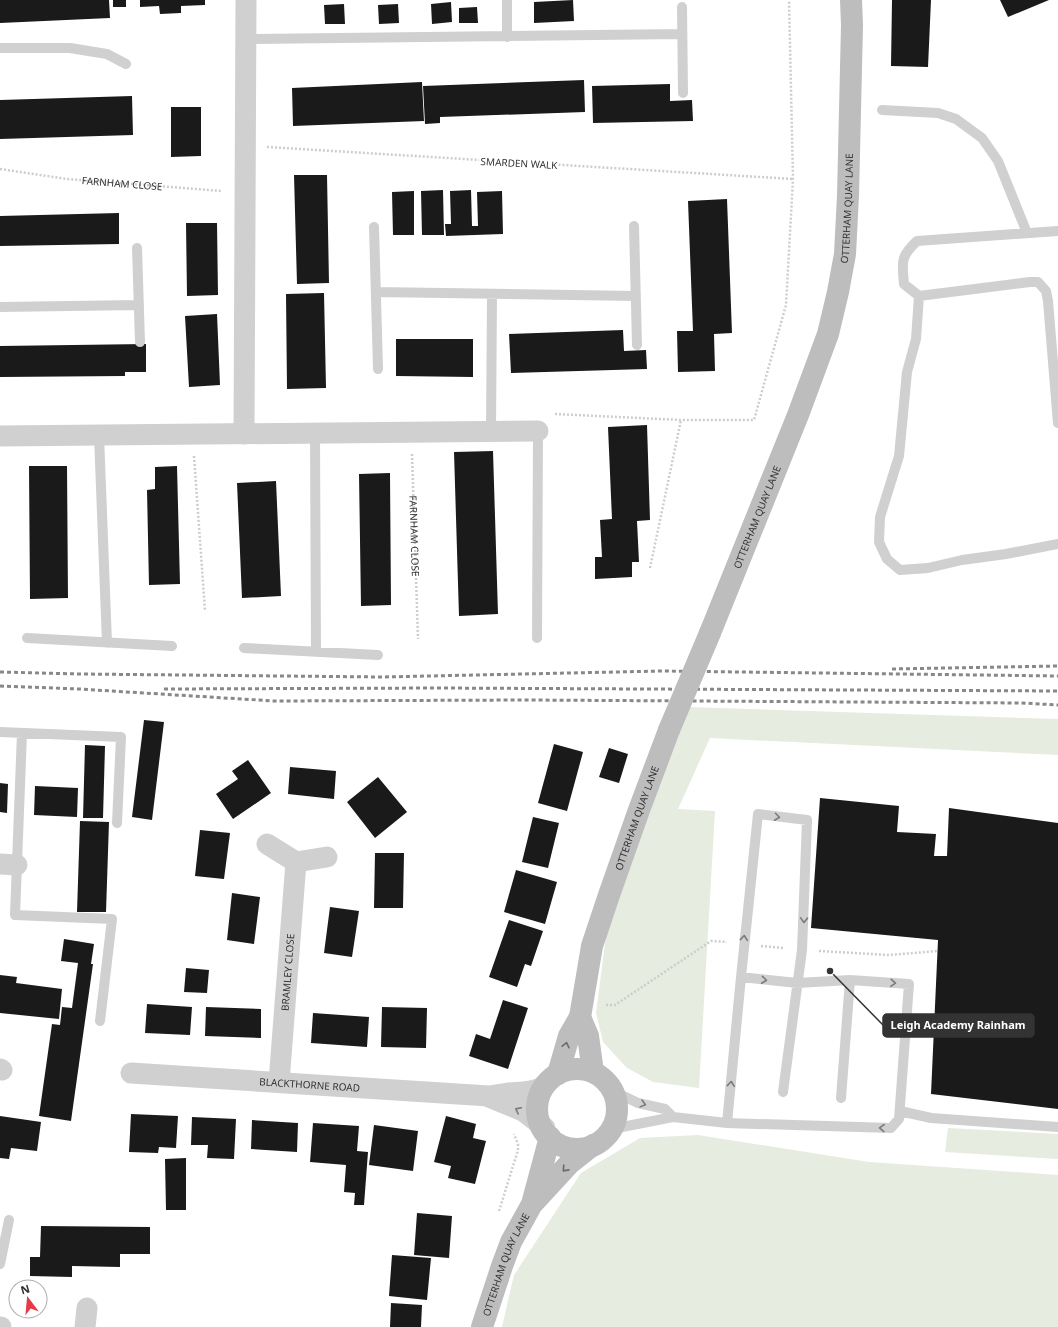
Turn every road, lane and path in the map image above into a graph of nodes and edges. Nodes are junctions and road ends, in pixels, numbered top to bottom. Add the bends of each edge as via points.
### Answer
1 (246, 0) edge
2 (507, 0) edge
3 (789, 0) edge
4 (851, 0) edge
5 (682, 7) dead end
6 (682, 34) junction
7 (507, 37) junction
8 (245, 39) junction
9 (0, 48) edge
10 (126, 64) dead end
11 (683, 93) dead end
12 (882, 110) dead end
13 (245, 146) junction
14 (0, 169) edge
15 (793, 179) junction
16 (245, 193) junction
17 (634, 226) dead end
18 (374, 227) dead end
19 (1058, 231) edge
20 (1027, 233) junction
21 (137, 248) dead end
22 (376, 292) junction
23 (492, 294) junction
24 (636, 296) junction
25 (919, 296) junction
26 (139, 305) junction
27 (0, 307) edge
28 (140, 342) dead end
29 (637, 345) dead end
30 (378, 369) dead end
31 (554, 414) dead end
32 (681, 420) junction
33 (1058, 422) edge
34 (491, 431) junction
35 (538, 431) joint
36 (411, 432) junction
37 (315, 433) junction
38 (193, 434) junction
39 (244, 434) junction
40 (100, 435) junction
41 (0, 436) edge
42 (1058, 544) edge
43 (650, 568) dead end
44 (205, 611) dead end
45 (27, 638) dead end
46 (537, 638) dead end
47 (418, 639) dead end
48 (106, 643) junction
49 (172, 646) dead end
50 (244, 648) dead end
51 (316, 651) junction
52 (378, 655) dead end
53 (0, 732) edge
54 (22, 733) junction
55 (118, 823) dead end
56 (267, 844) dead end
57 (327, 857) dead end
58 (296, 862) junction
59 (8, 865) edge
60 (741, 977) junction
61 (850, 980) junction
62 (797, 983) junction
63 (580, 1017) junction
64 (100, 1021) dead end
65 (593, 1072) junction
66 (131, 1073) dead end
67 (551, 1081) junction
68 (279, 1082) junction
69 (613, 1091) junction
70 (783, 1092) dead end
71 (841, 1098) dead end
72 (498, 1101) junction
73 (900, 1111) junction
74 (673, 1117) junction
75 (727, 1123) junction
76 (1058, 1128) edge
77 (612, 1129) junction
78 (547, 1133) junction
79 (594, 1144) junction
80 (532, 1204) junction
81 (498, 1215) dead end
82 (9, 1220) dead end
83 (0, 1264) edge
84 (482, 1327) edge

1 - 8 street
2 - 7 lane
3 - 15 path
4 - 63 street, OTTERHAM QUAY LANE, bridge via 845,254 828,334 798,415 639,810 592,946
5 - 6 lane
6 - 7 lane
6 - 11 lane
7 - 8 lane
8 - 13 street
9 - 10 lane via 70,48 107,54
12 - 20 lane via 938,113 956,119 982,138 998,160
13 - 15 path, SMARDEN WALK
13 - 16 street
14 - 16 path, FARNHAM CLOSE via 67,180
15 - 32 path via 786,305 754,420
16 - 39 street
17 - 24 lane
18 - 22 lane
19 - 20 lane
20 - 25 lane via 917,241 907,250 902,262 904,284
21 - 26 lane
22 - 23 lane
22 - 30 lane
23 - 24 lane
23 - 34 lane
24 - 29 lane
25 - 33 lane via 1038,282 1046,291 1048,301
25 - 42 lane via 916,339 907,372 899,456 880,517 879,542 887,559 900,570 928,568
26 - 27 lane
26 - 28 lane
31 - 32 path
32 - 43 path
34 - 35 street
34 - 36 street
35 - 46 lane
36 - 37 street
36 - 47 path, FARNHAM CLOSE
37 - 39 street
37 - 51 lane
38 - 39 street
38 - 40 street
38 - 44 path
40 - 41 street
40 - 48 lane
45 - 48 lane
48 - 49 lane
50 - 51 lane
51 - 52 lane
53 - 54 lane
54 - 55 lane via 120,737
54 - 59 lane
56 - 58 street
57 - 58 street
58 - 68 street, BRAMLEY CLOSE
59 - 64 lane via 16,915 112,919
60 -> 62 lane
60 -> 62 lane via 758,814 808,820 802,950
75 -> 60 lane
61 - 62 lane
61 - 71 lane
61 -> 73 lane via 909,984
62 - 70 lane
63 - 65 street via 588,1036
67 -> 63 street, OTTERHAM QUAY LANE via 568,1036
65 - 67 street via 576,1069
65 - 69 street
66 - 68 street, BLACKTHORNE ROAD
67 - 72 street, BLACKTHORNE ROAD via 538,1090 509,1093
67 - 78 street, OTTERHAM QUAY LANE via 539,1096 538,1106
68 - 72 street, BLACKTHORNE ROAD
69 -> 74 lane via 638,1103 665,1109
69 - 77 street via 617,1119
78 -> 72 street, BLACKTHORNE ROAD via 522,1111
72 - 81 path via 518,1148
73 -> 75 lane via 899,1118 891,1128
73 - 76 lane via 931,1118
74 - 75 lane
74 - 77 lane
77 - 79 street, OTTERHAM QUAY LANE via 601,1141
78 - 79 street, OTTERHAM QUAY LANE via 556,1142 572,1148
78 - 80 street, OTTERHAM QUAY LANE
79 -> 80 street, OTTERHAM QUAY LANE via 564,1168
80 - 84 street, OTTERHAM QUAY LANE via 511,1242
82 - 83 lane

